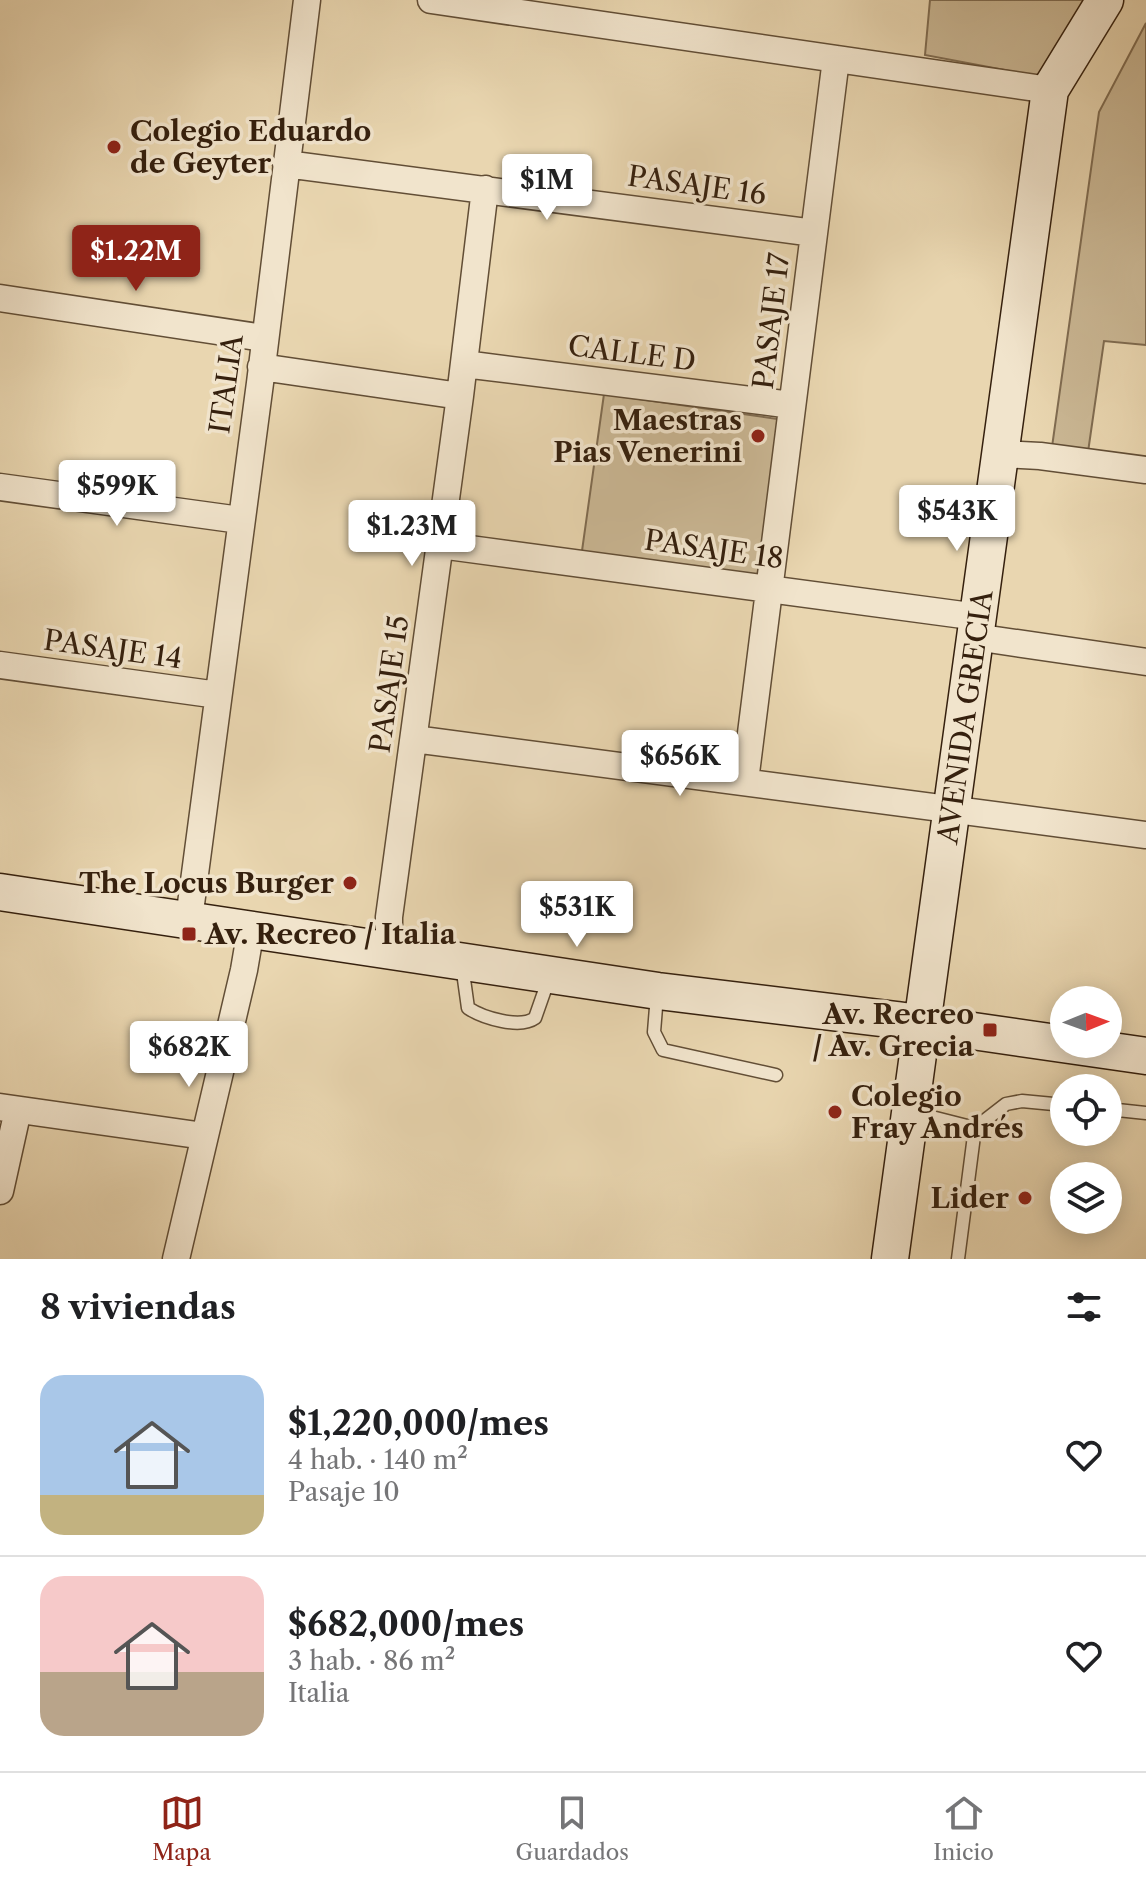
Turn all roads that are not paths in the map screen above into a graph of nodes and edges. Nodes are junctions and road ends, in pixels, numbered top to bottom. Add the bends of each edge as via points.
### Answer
1 (307, 0) edge
2 (431, 0) edge
3 (1105, 0) edge
4 (836, 59) junction
5 (1050, 90) junction
6 (286, 164) junction
7 (485, 189) junction
8 (814, 233) junction
9 (0, 298) edge
10 (264, 338) junction
11 (464, 364) junction
12 (261, 367) junction
13 (460, 396) junction
14 (792, 405) junction
15 (1000, 454) junction
16 (1146, 470) edge
17 (0, 487) edge
18 (240, 520) junction
19 (440, 545) junction
20 (769, 588) junction
21 (977, 627) junction
22 (1146, 662) edge
23 (0, 665) edge
24 (218, 695) junction
25 (414, 739) junction
26 (745, 781) junction
27 (952, 808) junction
28 (1146, 835) edge
29 (0, 892) edge
30 (189, 919) junction
31 (251, 929) junction
32 (389, 950) junction
33 (462, 962) junction
34 (549, 975) junction
35 (658, 991) junction
36 (922, 1025) junction
37 (1146, 1056) edge
38 (776, 1075) dead end
39 (1050, 1104) edge
40 (9, 1108) edge
41 (1122, 1110) edge
42 (911, 1112) junction
43 (1146, 1113) edge
44 (975, 1128) junction
45 (204, 1136) junction
46 (0, 1191) edge
47 (176, 1259) edge
48 (890, 1259) edge
49 (958, 1259) edge

1 - 6 street, ITALIA
2 - 4 street
3 - 5 street, AVENIDA GRECIA
4 - 5 street
4 - 8 street, PASAJE 17
5 - 15 street, AVENIDA GRECIA
6 - 7 street, PASAJE 16
6 - 10 street, ITALIA
7 - 8 street, PASAJE 16
7 - 11 street, PASAJE 15
8 - 14 street, PASAJE 17
9 - 10 street
10 - 12 street, ITALIA
11 - 13 street, PASAJE 15
11 - 14 street, CALLE D
12 - 13 street
12 - 18 street, ITALIA
13 - 19 street, PASAJE 15
14 - 20 street, PASAJE 17
15 - 16 street
15 - 21 street, AVENIDA GRECIA
17 - 18 street
18 - 24 street, ITALIA
19 - 20 street, PASAJE 18
19 - 25 street, PASAJE 15
20 - 21 street, PASAJE 18
20 - 26 street, PASAJE 17
21 - 22 street, PASAJE 18
21 - 27 street, AVENIDA GRECIA
23 - 24 street, PASAJE 14
24 - 30 street, ITALIA
25 - 26 street
25 - 32 street, PASAJE 15
26 - 27 street
27 - 28 street
27 - 36 street, AVENIDA GRECIA
29 - 30 street
30 - 31 street
31 - 32 street
31 - 45 street
32 - 33 street
33 - 34 street
33 - 34 lane via 468,1008 521,1024 535,1018
34 - 35 street
35 - 36 street
35 - 38 lane via 654,1032 663,1050
36 - 37 street
36 - 42 street, AVENIDA GRECIA
39 - 44 lane via 1006,1104
40 - 45 street
40 - 46 street
41 - 43 lane
42 - 44 lane
42 - 48 street, AVENIDA GRECIA
44 - 49 lane
45 - 47 street

